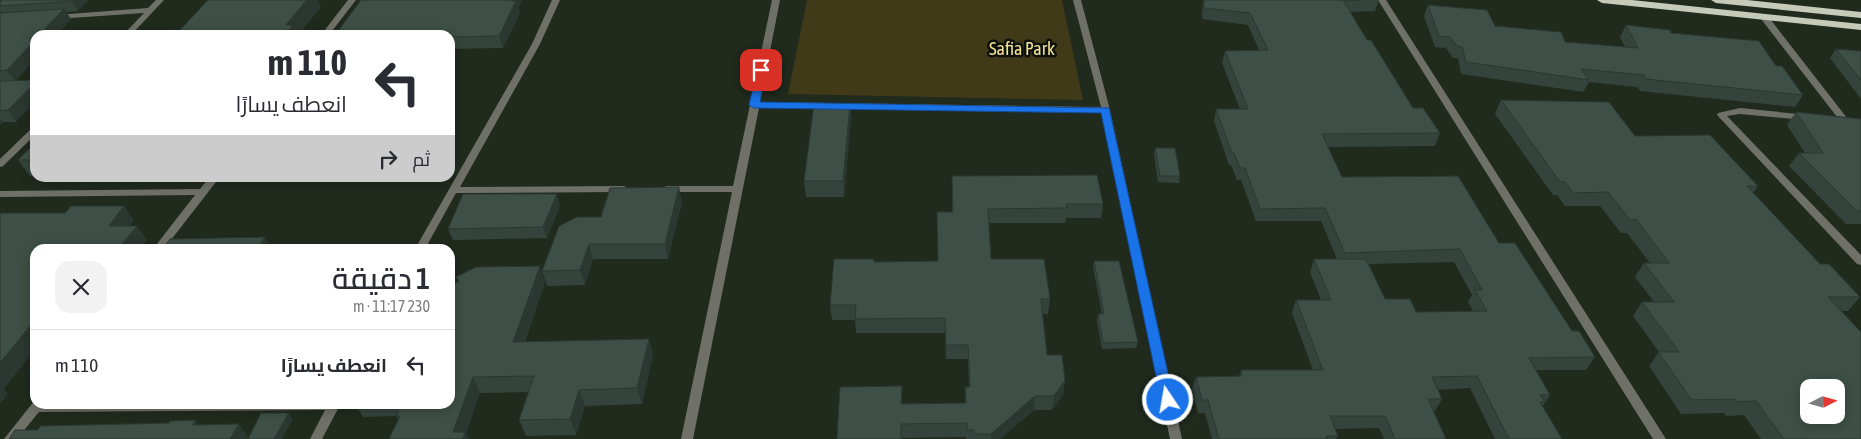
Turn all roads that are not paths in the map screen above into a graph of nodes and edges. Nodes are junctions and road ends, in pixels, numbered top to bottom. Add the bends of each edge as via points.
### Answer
1 (160, 0) edge
2 (352, 0) edge
3 (556, 0) edge
4 (776, 0) edge
5 (1077, 0) edge
6 (1382, 0) edge
7 (1602, 0) edge
8 (1716, 0) edge
9 (149, 10) junction
10 (1861, 14) edge
11 (50, 17) edge
12 (1764, 17) junction
13 (1861, 27) edge
14 (131, 30) edge
15 (329, 30) edge
16 (754, 105) junction
17 (1106, 110) junction
18 (30, 135) edge
19 (0, 164) edge
20 (211, 182) edge
21 (630, 189) edge
22 (659, 189) edge
23 (737, 189) junction
24 (455, 190) junction
25 (202, 192) junction
26 (0, 194) edge
27 (162, 244) edge
28 (423, 244) edge
29 (1861, 261) edge
30 (33, 409) edge
31 (331, 409) edge
32 (10, 439) edge
33 (316, 439) edge
34 (688, 439) edge
35 (1176, 439) edge
36 (1660, 439) edge

1 - 9 street
2 - 15 street
3 - 24 street via 536,44
4 - 16 street
5 - 17 street
6 - 36 street
7 - 12 highway
8 - 10 highway
9 - 11 street
9 - 14 street
12 - 13 highway
12 - 29 street via 1849,121 1740,111 1721,115
16 - 17 street
16 - 23 street
17 - 35 street
18 - 19 street
20 - 25 street
21 - 24 street
22 - 23 street
23 - 34 street
24 - 28 street
25 - 26 street
25 - 27 street
30 - 32 street
31 - 33 street

